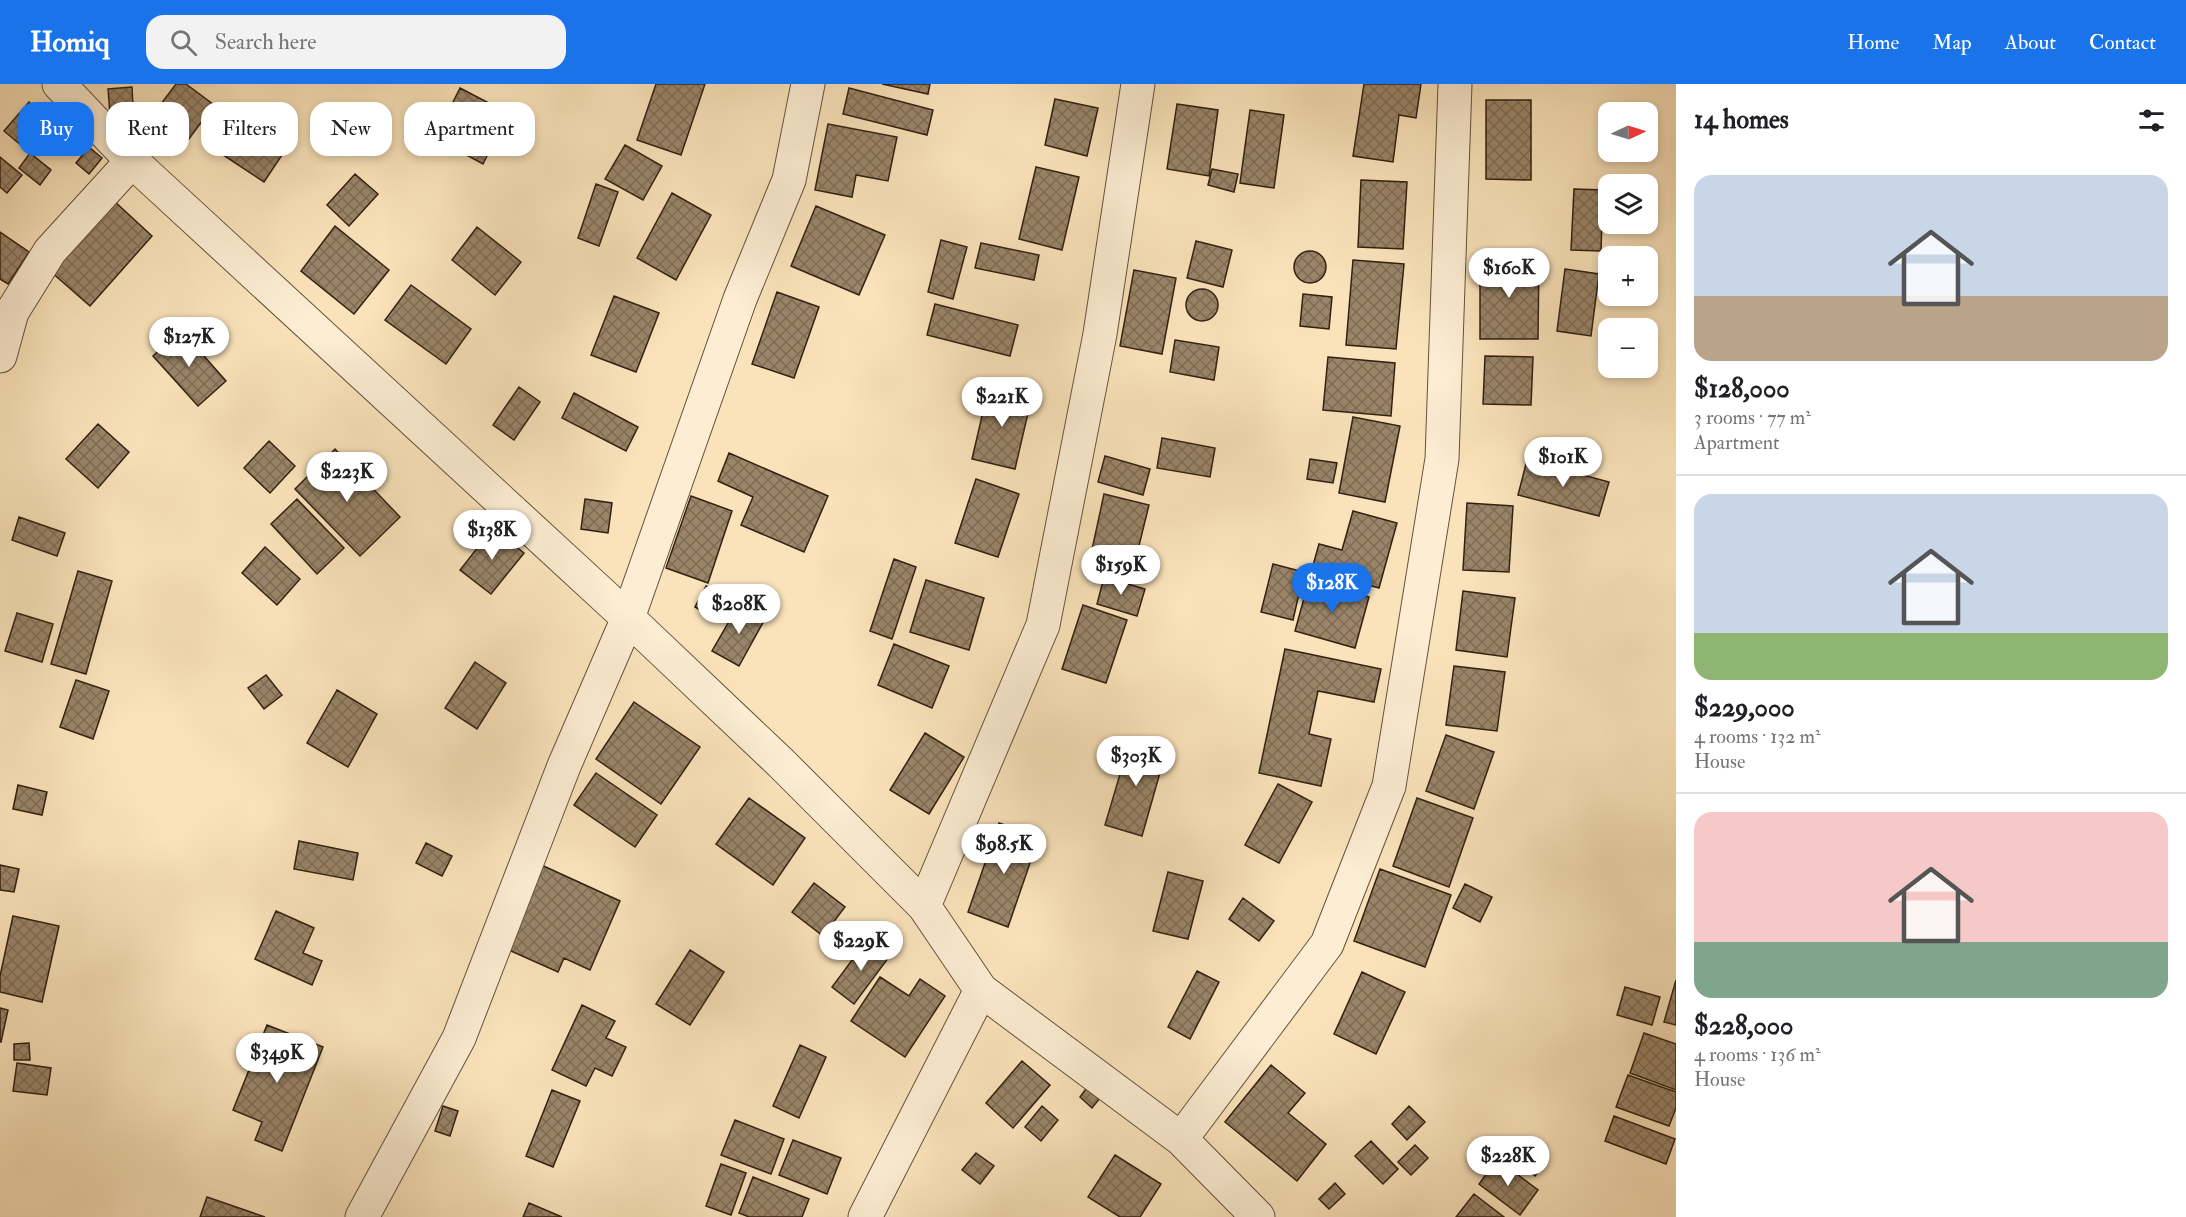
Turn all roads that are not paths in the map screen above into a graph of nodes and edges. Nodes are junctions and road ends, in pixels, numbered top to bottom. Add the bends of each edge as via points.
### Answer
1 (59, 84) edge
2 (808, 84) edge
3 (1138, 84) edge
4 (1455, 84) edge
5 (132, 161) junction
6 (0, 356) edge
7 (628, 618) junction
8 (924, 906) junction
9 (981, 990) junction
10 (1181, 1139) junction
11 (362, 1217) edge
12 (865, 1217) edge
13 (1258, 1217) edge

1 - 5 street
2 - 7 street via 789,180 740,299
3 - 8 street via 1100,334 1043,625
4 - 10 street via 1442,459 1389,786 1328,944
5 - 6 street via 50,251 12,312
5 - 7 street
7 - 8 street via 782,763
7 - 11 street via 564,766 459,1038
8 - 9 street
9 - 10 street
9 - 12 street
10 - 13 street

